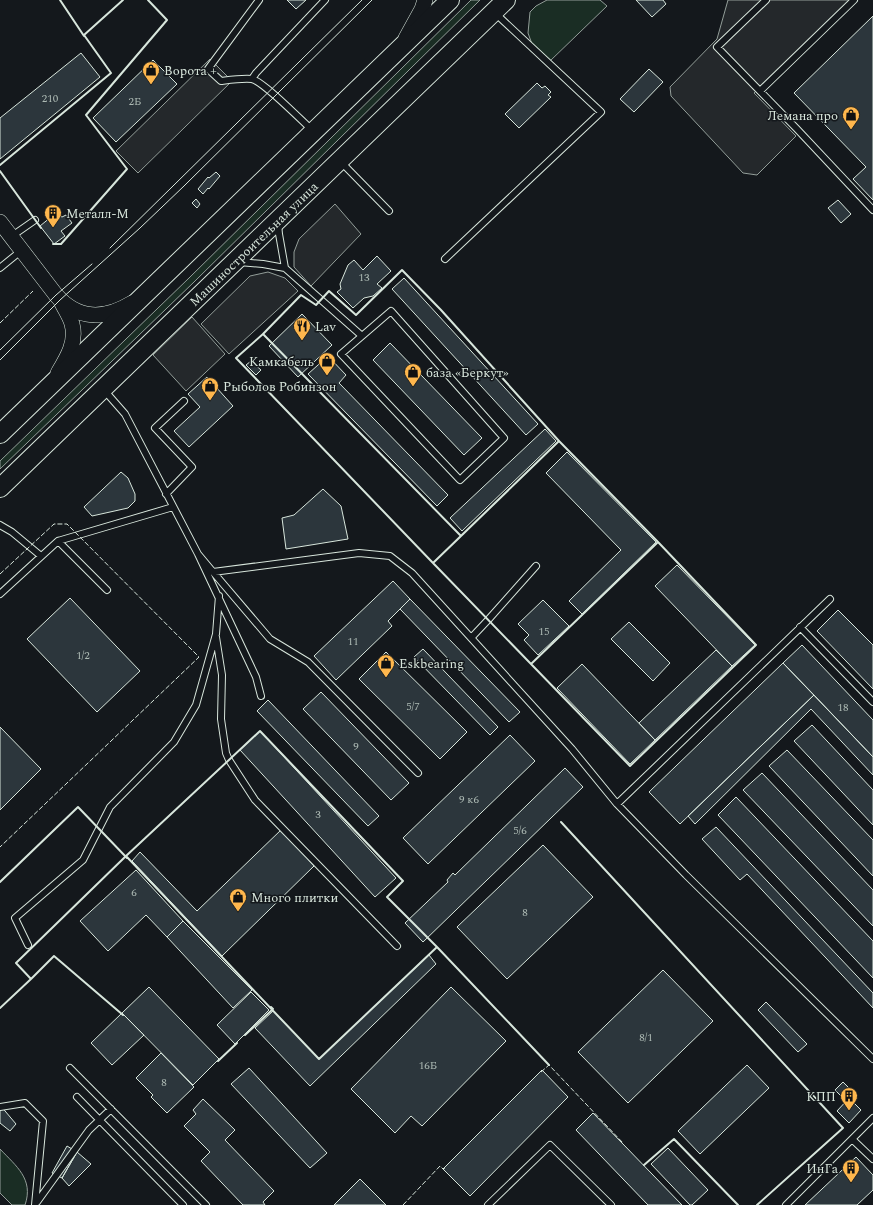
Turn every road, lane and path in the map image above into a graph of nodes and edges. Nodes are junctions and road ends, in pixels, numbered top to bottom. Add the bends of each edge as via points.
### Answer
1 (259, 0) edge
2 (325, 0) edge
3 (425, 0) edge
4 (450, 0) edge
5 (766, 0) edge
6 (854, 0) edge
7 (500, 6) edge
8 (401, 47) junction
9 (252, 79) junction
10 (760, 91) junction
11 (313, 132) junction
12 (340, 160) junction
13 (873, 210) edge
14 (389, 211) dead end
15 (35, 220) dead end
16 (278, 220) junction
17 (0, 222) edge
18 (12, 236) junction
19 (22, 250) junction
20 (445, 259) dead end
21 (234, 262) junction
22 (0, 268) edge
23 (285, 268) junction
24 (144, 295) junction
25 (60, 300) junction
26 (362, 336) junction
27 (51, 385) junction
28 (103, 389) junction
29 (184, 401) dead end
30 (0, 434) edge
31 (0, 488) edge
32 (166, 494) junction
33 (173, 507) junction
34 (0, 525) edge
35 (58, 541) junction
36 (198, 554) junction
37 (41, 556) junction
38 (536, 566) dead end
39 (213, 572) junction
40 (107, 590) dead end
41 (0, 594) edge
42 (218, 596) junction
43 (830, 599) dead end
44 (800, 627) junction
45 (216, 634) junction
46 (471, 638) junction
47 (261, 696) dead end
48 (873, 702) edge
49 (418, 773) dead end
50 (617, 804) junction
51 (28, 945) dead end
52 (396, 946) dead end
53 (873, 1059) edge
54 (70, 1068) dead end
55 (77, 1097) dead end
56 (0, 1107) edge
57 (111, 1109) junction
58 (873, 1118) edge
59 (100, 1120) junction
60 (852, 1138) junction
61 (873, 1159) edge
62 (35, 1204) edge
63 (491, 1204) edge
64 (183, 1205) edge
65 (206, 1205) edge
66 (611, 1205) edge
67 (786, 1205) edge

1 - 9 lane via 208,69 221,81
2 - 9 lane
3 - 8 street
4 - 8 main road
5 - 10 lane via 717,47
6 - 10 lane
7 - 12 main road, Машиностроительная улица
7 - 20 lane via 601,112
8 - 11 main road
9 - 11 lane via 262,84
10 - 13 lane
11 - 24 main road
12 - 14 lane
12 - 16 main road, Машиностроительная улица
15 - 18 lane
16 - 21 main road, Машиностроительная улица
16 - 23 lane
17 - 18 street
18 - 19 street
19 - 22 lane
19 - 25 street
21 - 23 lane
21 - 28 main road, Машиностроительная улица
23 - 26 lane
24 - 25 street via 116,311 102,315 77,312
24 - 27 main road
25 - 27 street via 72,323 73,335 67,359
26 - 26 lane via 391,311 504,438 460,480 341,354
27 - 30 main road
28 - 31 main road, Машиностроительная улица
28 - 32 lane via 125,414
29 - 32 lane via 155,428 192,467
32 - 33 lane
33 - 35 lane
33 - 36 lane
34 - 37 lane
35 - 37 lane
35 - 40 lane
36 - 39 lane
36 - 42 lane
37 - 41 lane
38 - 46 lane
39 - 46 lane via 359,553 390,556 412,573
39 - 49 lane via 270,639 308,662
42 - 45 lane
42 - 47 lane via 256,677
43 - 44 lane
44 - 48 lane
44 - 50 lane
45 - 51 lane via 196,705 174,742 110,807 83,860 15,918
45 - 52 lane via 222,674 221,719 229,760 255,800
46 - 50 lane via 572,749
50 - 53 lane
54 - 57 lane
55 - 59 lane
56 - 62 lane via 25,1103 43,1121
57 - 59 lane
57 - 65 lane
58 - 60 lane
59 - 62 lane via 89,1130
59 - 64 lane
60 - 61 lane
60 - 67 lane
63 - 66 lane via 550,1145

